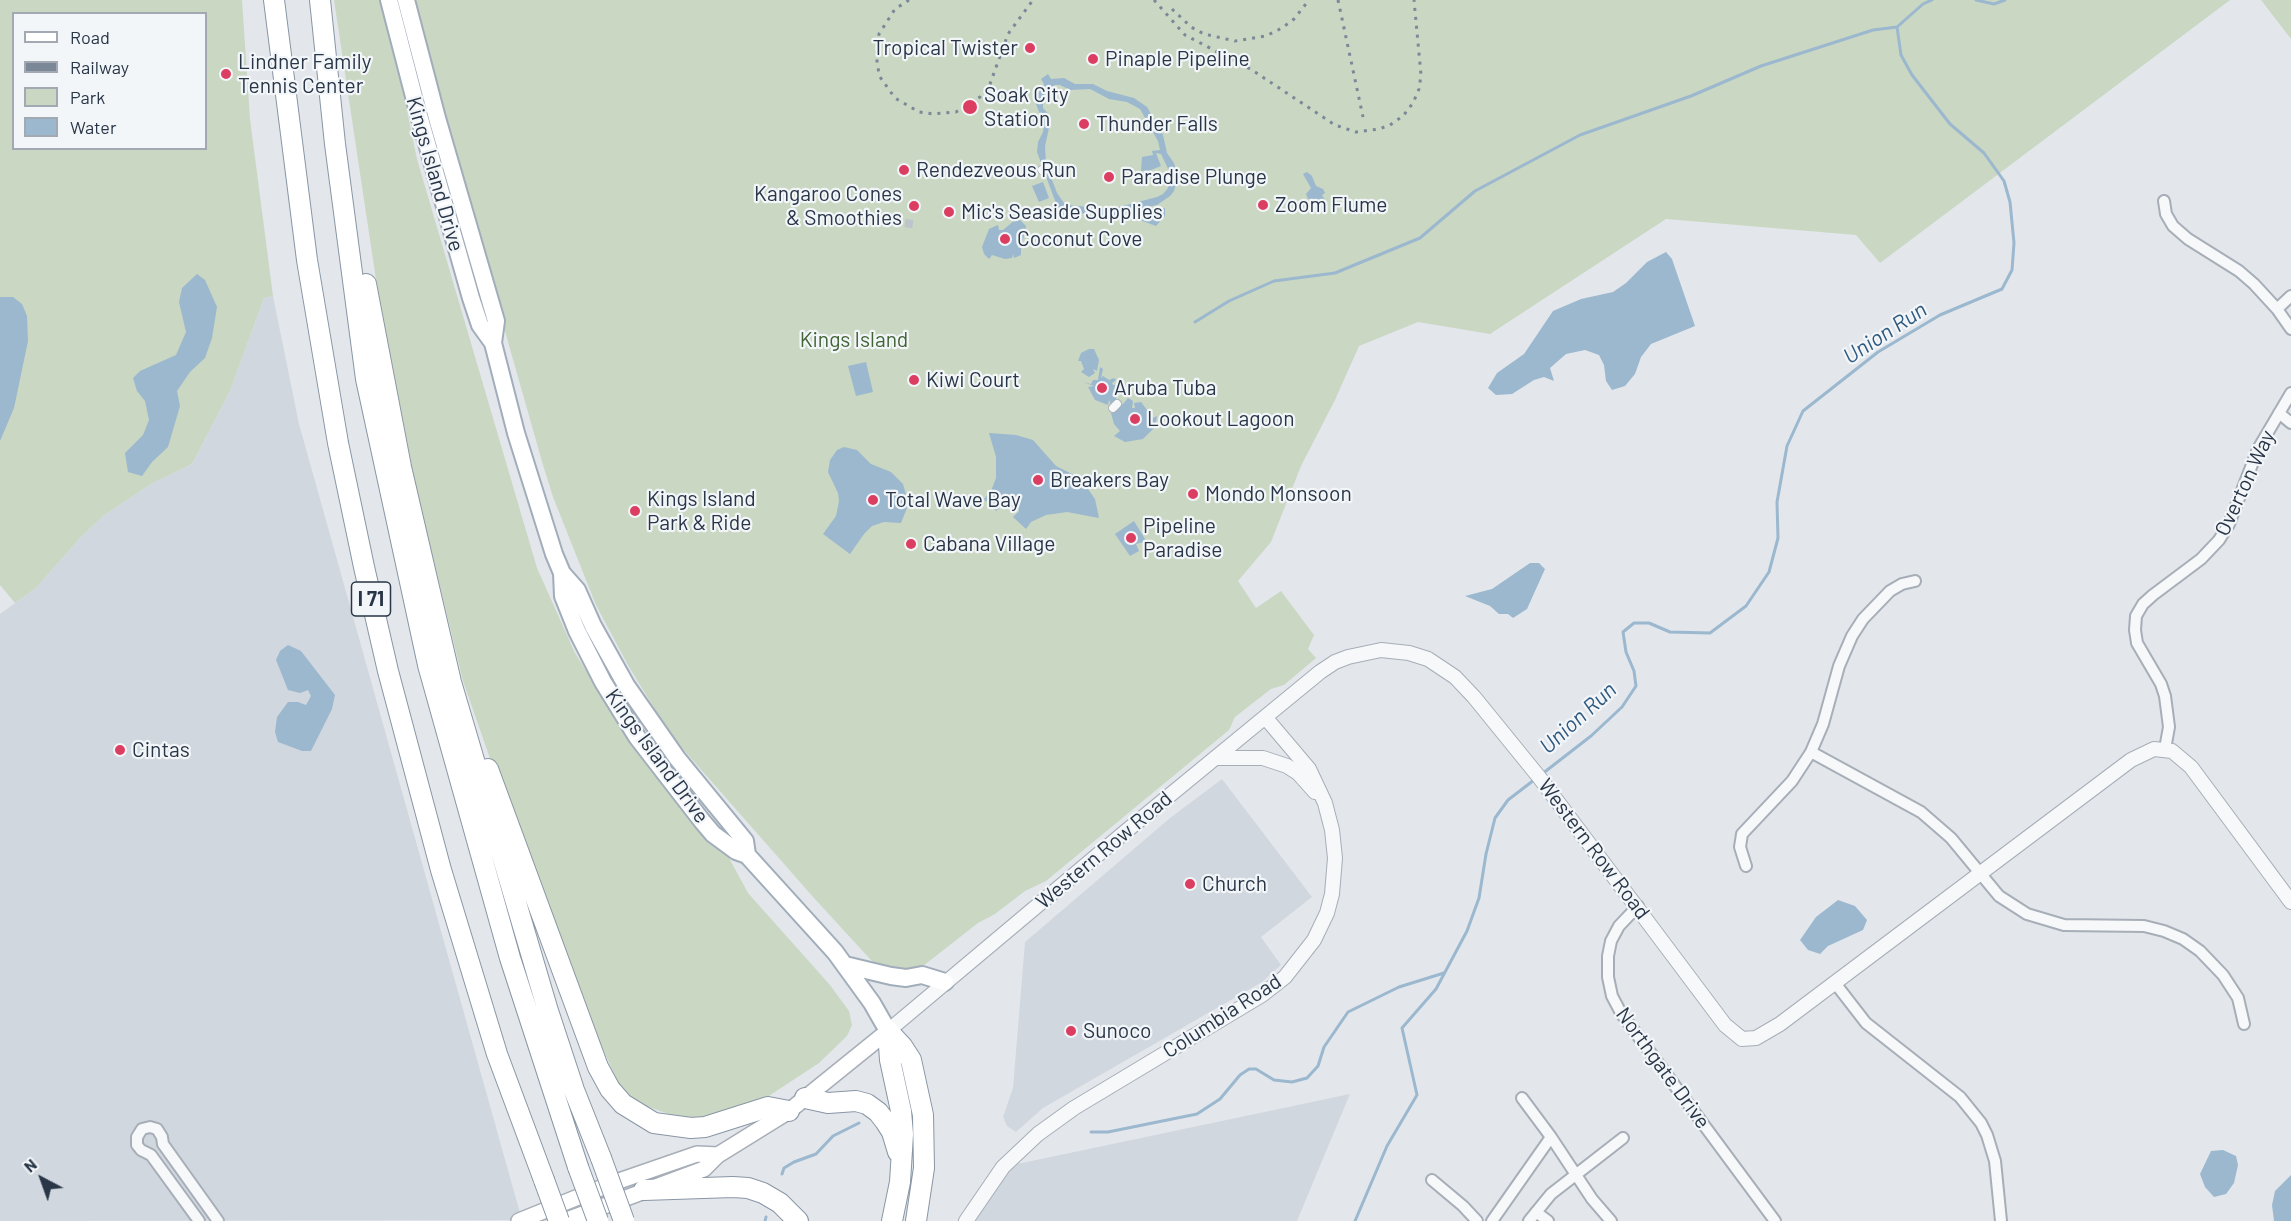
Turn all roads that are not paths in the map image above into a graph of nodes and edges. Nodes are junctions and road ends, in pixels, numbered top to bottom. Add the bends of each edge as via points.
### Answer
1 (274, 0) edge
2 (320, 0) edge
3 (389, 0) edge
4 (406, 0) edge
5 (1169, 179) dead end
6 (1181, 180) dead end
7 (341, 184) junction
8 (2164, 201) dead end
9 (2291, 296) edge
10 (2277, 309) junction
11 (2291, 329) edge
12 (493, 343) junction
13 (2291, 393) edge
14 (2279, 413) junction
15 (2291, 423) edge
16 (1915, 581) dead end
17 (451, 682) junction
18 (1265, 717) junction
19 (2164, 749) junction
20 (1811, 752) junction
21 (1215, 758) junction
22 (1322, 795) junction
23 (1746, 866) dead end
24 (1980, 874) junction
25 (2291, 902) edge
26 (1638, 906) junction
27 (845, 965) junction
28 (945, 982) junction
29 (1834, 983) junction
30 (2244, 1024) dead end
31 (888, 1031) junction
32 (805, 1098) junction
33 (1522, 1098) dead end
34 (789, 1111) junction
35 (1551, 1137) junction
36 (1623, 1138) dead end
37 (718, 1155) junction
38 (900, 1161) junction
39 (1576, 1174) junction
40 (1432, 1180) dead end
41 (644, 1190) junction
42 (1532, 1217) edge
43 (199, 1221) edge
44 (218, 1221) edge
45 (519, 1221) edge
46 (559, 1221) edge
47 (564, 1221) edge
48 (598, 1221) edge
49 (624, 1221) edge
50 (798, 1221) edge
51 (892, 1221) edge
52 (916, 1221) edge
53 (966, 1221) edge
54 (1477, 1221) edge
55 (1492, 1221) edge
56 (1548, 1221) edge
57 (1611, 1221) edge
58 (1774, 1221) edge
59 (2001, 1221) edge

1 - 46 highway, I 71, bridge via 307,260 364,567 441,870 497,1054
2 - 7 highway, I 71
3 - 12 main road, Kings Island Drive via 471,298 480,325
4 - 12 main road, Kings Island Drive via 496,321
5 - 6 street
7 - 17 highway via 355,217 401,467
7 - 48 highway, I 71, bridge via 366,379 428,665 510,958
8 - 10 street via 2169,220 2178,231 2239,271
9 - 10 street
10 - 11 street
12 - 27 main road, Kings Island Drive via 516,433 562,573 577,590 642,710 740,834 747,855
13 - 14 street, Overton Way
14 - 15 street
14 - 19 street, Overton Way via 2219,540 2143,604 2136,616 2137,644 2165,696 2169,721
16 - 20 street via 1890,591 1852,636
17 - 34 highway via 466,709 598,1067 610,1089 638,1115 670,1127 705,1127 768,1107
17 - 49 highway, bridge via 548,1011
18 - 21 street, Western Row Road
18 - 22 street, Columbia Road via 1309,769
18 - 26 street, Western Row Road via 1335,662 1381,650 1397,650 1428,659 1455,676
19 - 24 street, Western Row Road via 2148,750 2131,760
19 - 25 street via 2192,767
20 - 23 street via 1792,781 1742,834 1740,847
20 - 24 street via 1921,812 1951,838
21 - 22 street via 1263,758 1287,766
21 - 28 street, Western Row Road
22 - 53 street, Columbia Road via 1335,843 1335,875 1327,913 1299,961 1262,995 1074,1108 1038,1134 1003,1167
24 - 29 street, Western Row Road
24 - 30 street via 2010,904 2045,921 2138,925 2183,939 2223,975 2238,998
26 - 29 street, Western Row Road via 1725,1025 1742,1039 1764,1035
26 - 58 street, Northgate Drive via 1611,941 1608,977 1612,996
27 - 28 main road via 891,976 922,975
27 - 31 main road, Kings Island Drive
28 - 31 street, Western Row Road
29 - 59 street via 1870,1028 1960,1097 1981,1123 1995,1161
31 - 32 main road, Western Row Road
31 - 38 highway via 901,1111
31 - 52 highway via 911,1060 923,1115 924,1168
32 - 34 main road, Western Row Road
32 - 38 highway via 867,1104 892,1132
33 - 35 street
34 - 37 main road, Western Row Road
35 - 39 street
35 - 55 street
36 - 39 street
37 - 41 main road, Western Row Road via 704,1169
37 - 45 main road, Western Row Road via 697,1154
38 - 51 highway
39 - 42 street via 1551,1194
39 - 57 street
40 - 54 street
41 - 47 main road, Western Row Road
41 - 50 highway via 748,1188 780,1203
42 - 56 street
43 - 44 street via 151,1155 136,1145 142,1130 157,1129 163,1144

